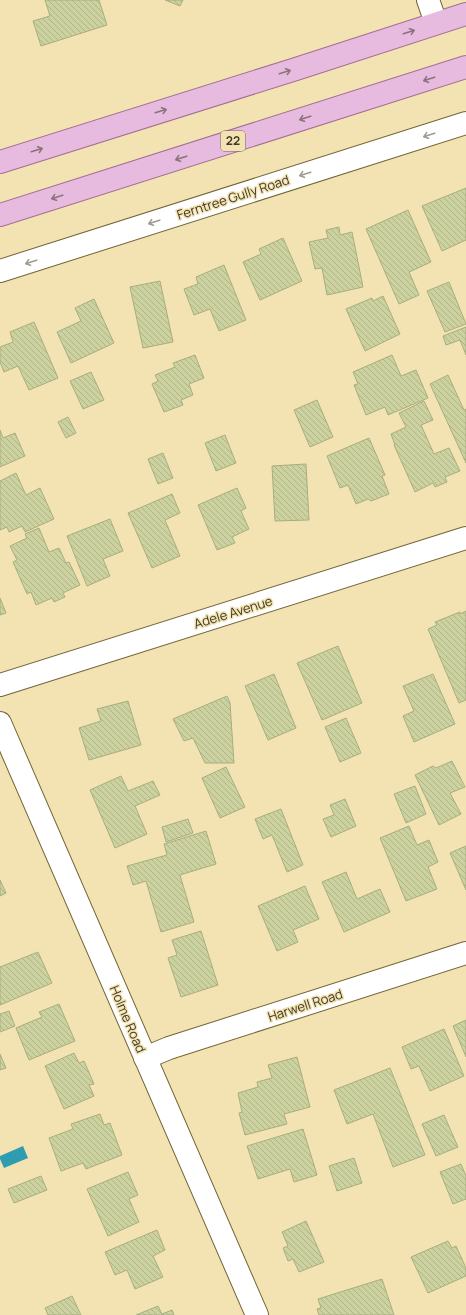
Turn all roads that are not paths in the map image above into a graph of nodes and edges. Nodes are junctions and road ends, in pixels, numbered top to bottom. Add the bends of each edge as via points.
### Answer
1 (428, 0) edge
2 (466, 14) edge
3 (436, 23) junction
4 (466, 67) edge
5 (466, 123) edge
6 (0, 162) edge
7 (0, 215) edge
8 (0, 271) edge
9 (466, 538) edge
10 (0, 685) edge
11 (0, 723) edge
12 (466, 953) edge
13 (145, 1058) junction
14 (258, 1315) edge

1 - 3 street
2 - 3 main road
6 -> 3 main road
4 -> 7 main road, 22
5 -> 8 street, Ferntree Gully Road
9 - 10 street, Adele Avenue
11 - 13 street, Holme Road
12 - 13 street, Harwell Road via 169,1048
13 - 14 street, Holme Road

